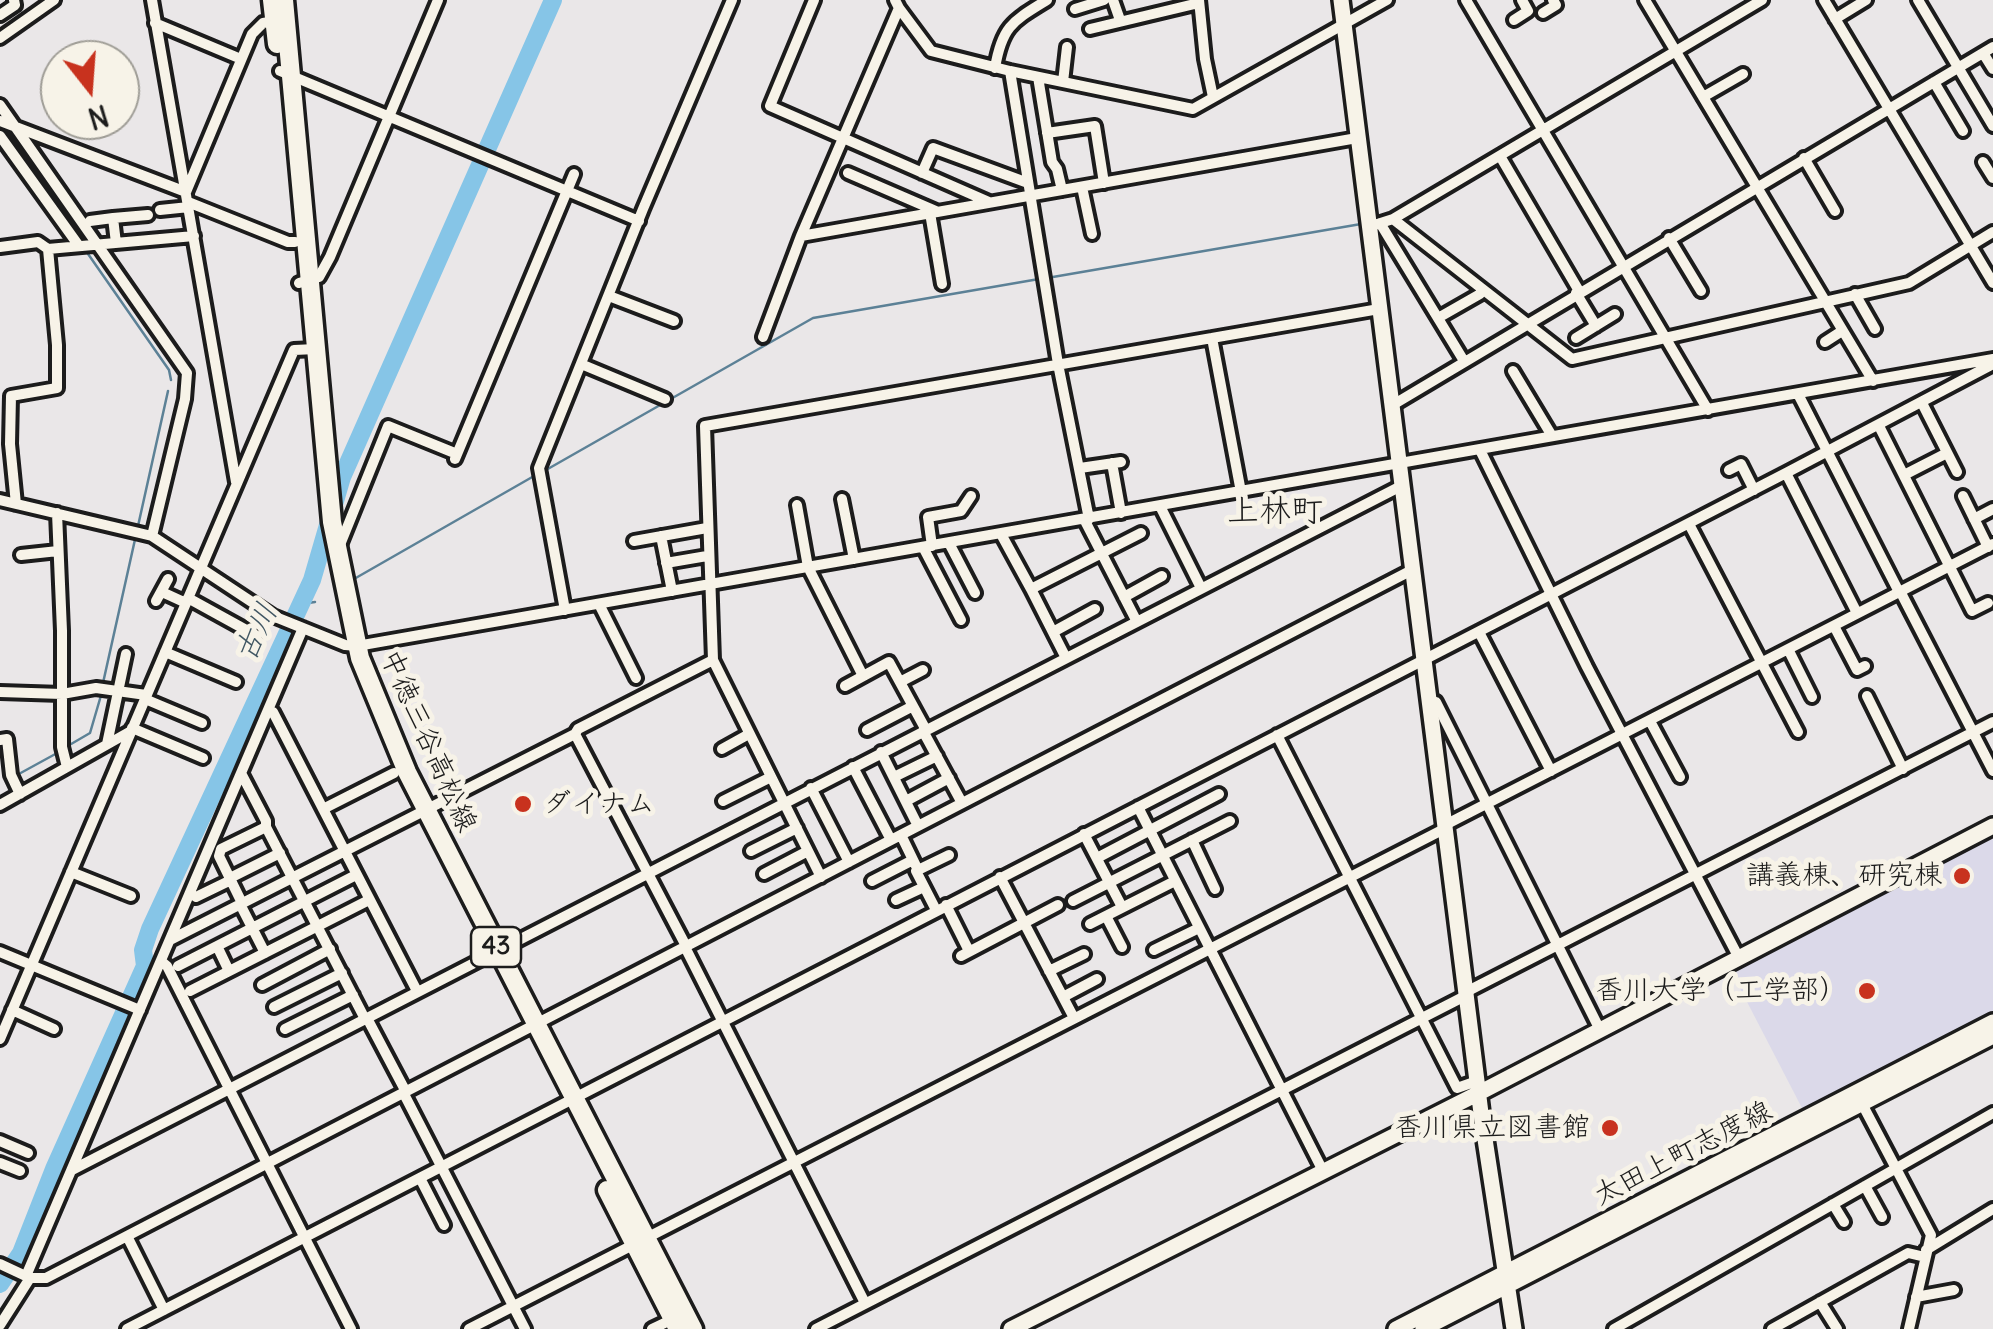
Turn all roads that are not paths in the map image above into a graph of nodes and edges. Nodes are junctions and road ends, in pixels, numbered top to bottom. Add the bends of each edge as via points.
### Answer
1 (14, 0) edge
2 (54, 0) edge
3 (152, 0) edge
4 (272, 0) edge
5 (284, 0) edge
6 (438, 0) edge
7 (732, 0) edge
8 (814, 0) edge
9 (1047, 0) edge
10 (1104, 0) edge
11 (1113, 0) edge
12 (1341, 0) edge
13 (1387, 0) edge
14 (1466, 0) edge
15 (1522, 0) edge
16 (1553, 0) edge
17 (1645, 0) edge
18 (1762, 0) edge
19 (1824, 0) edge
20 (1866, 0) edge
21 (1918, 0) edge
22 (1199, 2) edge
23 (897, 4) edge
24 (1075, 10) dead end
25 (1544, 13) dead end
26 (0, 15) edge
27 (1835, 18) junction
28 (280, 20) junction
29 (1120, 20) junction
30 (1514, 20) dead end
31 (155, 23) junction
32 (1344, 25) junction
33 (1090, 29) dead end
34 (0, 38) edge
35 (1068, 47) dead end
36 (1988, 50) edge
37 (1676, 51) junction
38 (241, 59) junction
39 (995, 68) junction
40 (1958, 68) junction
41 (1993, 69) edge
42 (1010, 71) junction
43 (286, 74) junction
44 (1743, 74) dead end
45 (1038, 77) junction
46 (1063, 82) junction
47 (1934, 82) junction
48 (1217, 95) junction
49 (1703, 97) junction
50 (0, 105) edge
51 (1890, 108) junction
52 (389, 117) junction
53 (0, 121) edge
54 (14, 125) junction
55 (1993, 126) edge
56 (1542, 130) junction
57 (1963, 131) dead end
58 (1047, 133) junction
59 (0, 136) edge
60 (1356, 138) junction
61 (844, 140) junction
62 (1500, 156) junction
63 (1804, 158) junction
64 (1983, 162) dead end
65 (848, 173) dead end
66 (922, 173) junction
67 (574, 174) dead end
68 (1993, 178) edge
69 (1104, 183) junction
70 (1082, 187) junction
71 (1755, 187) junction
72 (1030, 189) junction
73 (568, 190) junction
74 (1062, 190) junction
75 (188, 200) junction
76 (990, 202) junction
77 (934, 212) junction
78 (1835, 212) dead end
79 (641, 216) junction
80 (113, 218) junction
81 (90, 221) dead end
82 (1380, 223) junction
83 (1993, 232) edge
84 (1092, 234) dead end
85 (194, 236) junction
86 (801, 236) junction
87 (1668, 238) junction
88 (295, 242) junction
89 (116, 243) junction
90 (99, 244) junction
91 (1971, 245) junction
92 (0, 246) edge
93 (79, 246) junction
94 (48, 249) junction
95 (1622, 266) junction
96 (305, 283) junction
97 (1993, 283) edge
98 (942, 284) dead end
99 (1700, 291) dead end
100 (1578, 292) junction
101 (1480, 294) dead end
102 (1855, 294) junction
103 (609, 296) junction
104 (1823, 300) junction
105 (1379, 309) junction
106 (1615, 314) dead end
107 (1438, 318) junction
108 (674, 322) dead end
109 (1526, 323) junction
110 (1596, 326) junction
111 (1876, 330) dead end
112 (1842, 331) junction
113 (762, 337) dead end
114 (1212, 338) junction
115 (1576, 338) dead end
116 (1664, 338) junction
117 (1825, 342) dead end
118 (311, 350) junction
119 (1464, 361) junction
120 (1993, 361) edge
121 (581, 364) junction
122 (1058, 364) junction
123 (1513, 371) dead end
124 (1873, 380) junction
125 (1798, 394) junction
126 (665, 399) dead end
127 (1922, 403) junction
128 (1391, 406) junction
129 (1708, 410) junction
130 (1879, 426) junction
131 (1552, 436) junction
132 (1480, 450) junction
133 (1828, 452) junction
134 (1947, 453) junction
135 (1399, 464) junction
136 (1080, 468) junction
137 (1728, 470) dead end
138 (1957, 472) dead end
139 (1786, 474) junction
140 (1904, 475) junction
141 (236, 484) junction
142 (1402, 486) junction
143 (1754, 490) junction
144 (1241, 492) junction
145 (971, 496) dead end
146 (1962, 496) dead end
147 (842, 499) dead end
148 (0, 500) edge
149 (16, 504) junction
150 (797, 504) dead end
151 (1160, 506) junction
152 (1993, 510) edge
153 (56, 512) junction
154 (1121, 513) junction
155 (1086, 519) junction
156 (1974, 519) junction
157 (1688, 524) junction
158 (707, 528) junction
159 (1140, 533) dead end
160 (1000, 534) junction
161 (152, 536) junction
162 (661, 536) junction
163 (634, 541) dead end
164 (950, 543) junction
165 (1990, 545) edge
166 (928, 547) junction
167 (58, 551) junction
168 (1101, 554) junction
169 (22, 555) dead end
170 (707, 556) junction
171 (334, 557) junction
172 (854, 560) junction
173 (666, 564) junction
174 (1950, 566) junction
175 (808, 568) junction
176 (200, 569) junction
177 (1412, 570) junction
178 (1162, 576) dead end
179 (168, 578) dead end
180 (708, 585) junction
181 (1201, 588) junction
182 (1031, 589) junction
183 (672, 591) junction
184 (1900, 592) junction
185 (975, 593) dead end
186 (1551, 593) junction
187 (1124, 597) junction
188 (187, 600) junction
189 (1988, 603) dead end
190 (599, 604) junction
191 (565, 610) junction
192 (1095, 610) dead end
193 (1858, 613) junction
194 (961, 620) dead end
195 (1136, 620) junction
196 (1834, 626) junction
197 (300, 627) junction
198 (1053, 632) junction
199 (1479, 632) junction
200 (257, 636) dead end
201 (351, 645) junction
202 (1788, 649) junction
203 (165, 652) junction
204 (126, 654) dead end
205 (1066, 658) junction
206 (713, 660) junction
207 (1424, 660) junction
208 (1762, 662) junction
209 (1865, 666) dead end
210 (923, 670) dead end
211 (864, 676) junction
212 (636, 678) dead end
213 (236, 682) dead end
214 (900, 682) junction
215 (845, 686) dead end
216 (118, 690) junction
217 (0, 692) edge
218 (62, 694) junction
219 (1867, 696) dead end
220 (146, 697) junction
221 (1812, 698) dead end
222 (1430, 703) junction
223 (913, 706) junction
224 (273, 712) dead end
225 (1650, 721) junction
226 (1993, 722) edge
227 (202, 723) dead end
228 (132, 729) junction
229 (867, 730) dead end
230 (925, 730) junction
231 (1798, 732) dead end
232 (1973, 732) junction
233 (575, 734) junction
234 (749, 734) junction
235 (1277, 736) junction
236 (1622, 736) junction
237 (0, 740) edge
238 (107, 744) junction
239 (722, 748) dead end
240 (882, 752) junction
241 (937, 756) junction
242 (203, 758) dead end
243 (66, 767) junction
244 (853, 767) junction
245 (1903, 769) junction
246 (1551, 770) junction
247 (1993, 771) edge
248 (241, 772) junction
249 (394, 773) junction
250 (771, 776) junction
251 (1680, 777) dead end
252 (894, 778) junction
253 (949, 778) junction
254 (811, 788) junction
255 (1173, 789) junction
256 (20, 794) junction
257 (1219, 794) dead end
258 (722, 801) dead end
259 (906, 801) junction
260 (784, 803) junction
261 (962, 803) junction
262 (1487, 803) junction
263 (0, 805) edge
264 (1138, 807) junction
265 (323, 809) junction
266 (1185, 812) junction
267 (421, 813) junction
268 (1230, 820) dead end
269 (918, 826) junction
270 (1446, 826) junction
271 (1993, 826) edge
272 (266, 828) junction
273 (796, 828) junction
274 (1150, 831) junction
275 (1084, 834) junction
276 (896, 838) junction
277 (1192, 840) junction
278 (344, 851) junction
279 (808, 851) junction
280 (751, 852) dead end
281 (280, 853) junction
282 (948, 855) dead end
283 (1162, 856) junction
284 (1097, 858) junction
285 (849, 862) junction
286 (916, 865) junction
287 (71, 872) junction
288 (648, 872) junction
289 (764, 874) dead end
290 (356, 875) junction
291 (1696, 876) junction
292 (292, 877) junction
293 (821, 877) junction
294 (1000, 877) junction
295 (1350, 877) junction
296 (230, 879) junction
297 (872, 881) dead end
298 (1174, 881) junction
299 (1110, 883) junction
300 (924, 887) junction
301 (1215, 888) dead end
302 (131, 896) dead end
303 (196, 897) dead end
304 (370, 900) junction
305 (896, 900) dead end
306 (305, 901) junction
307 (1072, 901) dead end
308 (241, 904) junction
309 (1058, 906) dead end
310 (941, 907) junction
311 (1122, 907) junction
312 (1106, 916) junction
313 (1024, 923) junction
314 (1090, 924) dead end
315 (318, 926) junction
316 (252, 928) junction
317 (1199, 928) junction
318 (170, 940) junction
319 (217, 946) junction
320 (1558, 946) junction
321 (685, 947) junction
322 (1122, 947) dead end
323 (1210, 948) junction
324 (330, 949) junction
325 (1154, 950) dead end
326 (0, 952) edge
327 (264, 953) junction
328 (493, 953) junction
329 (1084, 954) dead end
330 (1739, 958) junction
331 (161, 960) junction
332 (31, 965) junction
333 (178, 966) dead end
334 (229, 971) junction
335 (1049, 971) junction
336 (342, 973) junction
337 (1098, 979) dead end
338 (262, 984) dead end
339 (417, 990) junction
340 (190, 991) dead end
341 (1467, 994) junction
342 (353, 995) junction
343 (296, 996) junction
344 (1063, 997) junction
345 (274, 1007) dead end
346 (12, 1010) junction
347 (140, 1010) junction
348 (308, 1018) junction
349 (366, 1018) junction
350 (1074, 1018) junction
351 (1420, 1019) junction
352 (722, 1021) junction
353 (1993, 1022) edge
354 (530, 1028) junction
355 (54, 1029) dead end
356 (285, 1030) dead end
357 (1600, 1030) junction
358 (1993, 1036) edge
359 (0, 1038) edge
360 (1478, 1087) junction
361 (228, 1089) junction
362 (1282, 1089) junction
363 (405, 1093) junction
364 (1859, 1098) junction
365 (569, 1102) junction
366 (1993, 1113) edge
367 (0, 1141) edge
368 (794, 1162) junction
369 (268, 1165) junction
370 (442, 1167) junction
371 (10, 1168) edge
372 (1896, 1168) junction
373 (72, 1170) junction
374 (1323, 1171) junction
375 (420, 1178) junction
376 (1865, 1186) junction
377 (1833, 1204) junction
378 (1993, 1209) edge
379 (1882, 1217) dead end
380 (1844, 1222) dead end
381 (444, 1225) dead end
382 (128, 1236) junction
383 (304, 1237) junction
384 (641, 1243) junction
385 (1926, 1253) junction
386 (0, 1264) edge
387 (28, 1277) junction
388 (1508, 1278) junction
389 (1954, 1290) dead end
390 (1916, 1297) junction
391 (1820, 1302) junction
392 (865, 1303) junction
393 (514, 1306) junction
394 (164, 1310) junction
395 (10, 1314) junction
396 (676, 1324) edge
397 (0, 1325) edge
398 (16, 1329) edge
399 (127, 1329) edge
400 (351, 1329) edge
401 (469, 1329) edge
402 (524, 1329) edge
403 (652, 1329) edge
404 (694, 1329) edge
405 (816, 1329) edge
406 (1011, 1329) edge
407 (1396, 1329) edge
408 (1422, 1329) edge
409 (1514, 1329) edge
410 (1614, 1329) edge
411 (1772, 1329) edge
412 (1838, 1329) edge
413 (1909, 1329) edge

1 - 26 street
2 - 34 street
3 - 31 street
4 - 28 main road, 中徳三谷高松線 / 43
5 - 28 main road, 中徳三谷高松線 / 43
6 - 52 street
7 - 79 street
8 - 61 street via 770,106
9 - 39 street via 1008,25
10 - 24 street
11 - 29 street
12 - 32 street
13 - 32 street
14 - 56 street
15 - 30 street via 1528,11
16 - 25 street via 1556,5
17 - 37 street
18 - 37 street
19 - 27 street
20 - 27 street
21 - 40 street
22 - 29 street
22 - 48 street via 1204,59
23 - 39 street via 931,51
23 - 61 street
27 - 51 street
28 - 38 street via 263,22
28 - 43 main road, 中徳三谷高松線 / 43
29 - 33 street
31 - 38 street
31 - 75 street
32 - 48 street
32 - 60 street
35 - 46 street
36 - 40 street
36 - 41 street
37 - 49 street
37 - 56 street
38 - 75 street
39 - 42 street
40 - 47 street
40 - 55 street
42 - 45 street
42 - 72 street
43 - 52 street
43 - 88 main road, 中徳三谷高松線 / 43
43 - 96 main road, 中徳三谷高松線 / 43
44 - 49 street
45 - 46 street
45 - 58 street
46 - 48 street via 1194,109
47 - 51 street
47 - 57 street
49 - 71 street
50 - 54 street
51 - 63 street
51 - 91 street
52 - 73 street
52 - 96 street via 330,257 319,277
53 - 54 street
54 - 75 street
54 - 90 street
56 - 62 street
56 - 95 street
58 - 69 street via 1095,126
58 - 74 street
59 - 93 street
60 - 69 street
60 - 82 street
61 - 66 street
61 - 86 street
62 - 82 street
62 - 100 street
63 - 71 street
63 - 78 street
64 - 68 street
65 - 77 street
66 - 72 street via 933,148
66 - 76 street
67 - 73 street
69 - 70 street
70 - 74 street
70 - 84 street
71 - 87 street
71 - 104 street
72 - 74 street
72 - 76 street
72 - 122 street
73 - 79 street
73 - 171 street via 456,456 388,426
75 - 80 street
75 - 85 street
75 - 88 street
76 - 77 street
77 - 86 street
77 - 98 street
79 - 103 street
80 - 81 street
80 - 89 street
82 - 105 street
82 - 107 street
82 - 109 street
83 - 91 street
85 - 89 street
85 - 141 street
86 - 113 street
87 - 95 street
87 - 99 street
88 - 96 main road, 中徳三谷高松線 / 43
89 - 90 street
90 - 93 street
90 - 161 street via 187,372
91 - 97 street
91 - 102 street via 1909,283
92 - 94 street via 38,242
93 - 94 street
94 - 149 street via 57,388 10,396
95 - 100 street
95 - 116 street
96 - 118 main road, 中徳三谷高松線 / 43
100 - 109 street
100 - 110 street
101 - 107 street
102 - 104 street
102 - 111 street
103 - 108 street
103 - 121 street
104 - 112 street
104 - 116 street
105 - 114 street
105 - 128 street
106 - 110 street
107 - 119 street
109 - 116 street via 1572,359
109 - 119 street
110 - 115 street
112 - 117 street
112 - 124 street
114 - 122 street
114 - 144 street
116 - 129 street
118 - 141 street via 294,350
118 - 171 main road, 中徳三谷高松線 / 43
118 - 171 main road, 中徳三谷高松線 / 43 via 319,507
119 - 128 street
120 - 124 street
120 - 127 street
121 - 126 street
121 - 191 street via 541,474
122 - 136 street
122 - 158 street via 705,426
123 - 131 street
124 - 125 street
125 - 129 street
125 - 133 street
127 - 130 street
127 - 134 street
128 - 135 street
129 - 131 street
130 - 133 street
130 - 140 street
131 - 132 street
132 - 135 street
132 - 186 street
133 - 139 street
133 - 184 street
134 - 138 street
134 - 140 street
135 - 142 street
135 - 144 street
136 - 154 street via 1116,462
136 - 155 street
137 - 143 street via 1742,464
139 - 143 street
139 - 193 street
140 - 174 street
141 - 176 street
142 - 177 street
142 - 181 street
143 - 157 street
144 - 151 street
145 - 166 street via 961,510 928,516
146 - 156 street
147 - 172 street
148 - 149 street
149 - 153 street
150 - 175 street
151 - 154 street
151 - 181 street
152 - 156 street
153 - 161 street
153 - 167 street
154 - 155 street
155 - 160 street
155 - 168 street
156 - 165 street
157 - 186 street
157 - 208 street
158 - 162 street
158 - 170 street
159 - 168 street
160 - 164 street
160 - 182 street
161 - 176 street
162 - 163 street
162 - 173 street
164 - 166 street
164 - 185 street
165 - 174 street
166 - 172 street
166 - 194 street
167 - 169 street
167 - 218 street
168 - 182 street
168 - 187 street
170 - 173 street
170 - 180 street
171 - 201 main road, 中徳三谷高松線 / 43
172 - 175 street
173 - 183 street
174 - 184 street
174 - 189 street via 1972,612
175 - 180 street
175 - 211 street
176 - 188 street
176 - 197 street
177 - 207 street
177 - 261 street
178 - 187 street
179 - 188 street via 159,596
180 - 183 street
180 - 206 street
181 - 195 street
182 - 198 street
183 - 190 street
184 - 193 street
184 - 232 street
186 - 199 street
186 - 236 street
187 - 195 street
188 - 200 street
188 - 203 street
190 - 191 street
190 - 212 street
191 - 201 street
192 - 198 street
193 - 196 street
195 - 205 street
196 - 202 street
196 - 209 street via 1857,670
197 - 201 street
197 - 248 street
198 - 205 street
199 - 207 street
199 - 246 street
201 - 249 main road, 中徳三谷高松線 / 43 via 367,709
201 - 267 main road, 中徳三谷高松線 / 43
202 - 208 street
202 - 221 street
203 - 213 street
203 - 220 street
204 - 216 street
205 - 230 street
206 - 233 street
206 - 234 street
207 - 222 street
207 - 235 street
208 - 225 street
208 - 231 street
210 - 214 street
211 - 214 street via 889,662
211 - 215 street
214 - 223 street
216 - 218 street
216 - 220 street
216 - 238 street
217 - 218 street
218 - 243 street
219 - 245 street
220 - 227 street
220 - 228 street
222 - 262 street via 1436,702
222 - 270 street
223 - 229 street
223 - 230 street
224 - 265 street
225 - 236 street
225 - 251 street
226 - 232 street
228 - 238 street
228 - 242 street
228 - 287 street
230 - 240 street
230 - 241 street
232 - 245 street
232 - 247 street
233 - 267 street
233 - 288 street
234 - 239 street
234 - 250 street
235 - 255 street
235 - 295 street
236 - 246 street
236 - 291 street
237 - 256 street via 7,739
238 - 243 street
240 - 244 street
240 - 252 street
241 - 252 street
241 - 253 street
243 - 256 street
244 - 254 street
244 - 276 street
245 - 291 street
246 - 262 street
248 - 272 street
248 - 318 street
249 - 265 street
249 - 267 main road, 中徳三谷高松線 / 43
250 - 258 street
250 - 260 street
252 - 259 street
253 - 259 street
253 - 261 street
254 - 260 street
254 - 285 street
255 - 264 street
255 - 266 street
256 - 263 street
257 - 266 street
259 - 269 street
260 - 273 street
260 - 288 street
261 - 269 street
262 - 270 street
262 - 320 street
264 - 274 street
264 - 275 street
265 - 278 street
266 - 274 street
267 - 278 street
267 - 328 main road, 中徳三谷高松線 / 43
268 - 277 street
269 - 276 street
270 - 295 street
270 - 341 street
271 - 330 street
272 - 281 street
272 - 296 street via 221,849
273 - 279 street
273 - 280 street
274 - 283 street
274 - 284 street
275 - 284 street
275 - 294 street
276 - 285 street
276 - 286 street
277 - 283 street
277 - 301 street
278 - 290 street
278 - 292 street
279 - 289 street
279 - 293 street
281 - 292 street
281 - 296 street
282 - 286 street
283 - 298 street
283 - 299 street
284 - 299 street
285 - 293 street
286 - 297 street
286 - 300 street
287 - 302 street
287 - 332 street
288 - 321 street
288 - 328 street
290 - 304 street
290 - 306 street
291 - 320 street
291 - 330 street
292 - 306 street
292 - 308 street
293 - 321 street
294 - 310 street
294 - 313 street
295 - 323 street
295 - 351 street
296 - 303 street
296 - 308 street
298 - 311 street
298 - 317 street
299 - 307 street
299 - 311 street
300 - 305 street
300 - 310 street
304 - 315 street
304 - 339 street
306 - 315 street
306 - 316 street
308 - 316 street
308 - 318 street
309 - 313 street
310 - 313 street via 965,954
310 - 352 street
311 - 312 street
312 - 314 street
312 - 322 street
313 - 335 street
315 - 324 street
315 - 327 street
316 - 319 street
316 - 327 street
317 - 323 street
317 - 325 street
318 - 331 street
319 - 333 street
319 - 334 street
320 - 341 street
320 - 357 street
321 - 352 street
321 - 354 street
323 - 350 street
323 - 362 street
324 - 336 street
324 - 338 street
326 - 332 street
327 - 334 street
328 - 339 street
328 - 354 main road, 中徳三谷高松線 / 43
329 - 335 street
330 - 357 street
331 - 347 street
331 - 361 street
332 - 346 street
332 - 347 street
334 - 340 street
335 - 344 street
336 - 342 street
336 - 343 street
337 - 344 street
339 - 349 street
341 - 351 street
341 - 360 street
342 - 348 street
342 - 349 street
343 - 345 street
343 - 348 street
344 - 350 street
346 - 355 street
346 - 359 street
347 - 373 street
348 - 356 street
349 - 361 street
349 - 363 street
350 - 368 street
351 - 360 street via 1456,1088
351 - 362 street
352 - 365 street
352 - 368 street
353 - 364 street, 太田上町志度線
354 - 363 street
354 - 365 main road, 中徳三谷高松線 / 43
357 - 360 street
358 - 364 street, 太田上町志度線
360 - 374 street
360 - 388 street
361 - 369 street
361 - 373 street
362 - 374 street
362 - 392 street
363 - 369 street
363 - 370 street
364 - 372 street
364 - 388 street, 太田上町志度線
365 - 370 street
365 - 384 main road, 中徳三谷高松線 / 43
366 - 372 street
367 - 371 street via 24,1151
368 - 384 street
368 - 392 street
369 - 382 street
369 - 383 street
370 - 375 street
370 - 393 street
372 - 376 street
372 - 385 street via 1931,1236
373 - 387 street
374 - 406 street
375 - 381 street
375 - 383 street
376 - 377 street
376 - 379 street
377 - 380 street
377 - 410 street
378 - 385 street
382 - 387 street via 46,1278
382 - 394 street
383 - 394 street
383 - 400 street
384 - 393 street
384 - 396 main road, 中徳三谷高松線 / 43
384 - 404 main road, 中徳三谷高松線 / 43
385 - 390 street
385 - 391 street via 1908,1253
386 - 387 street
387 - 395 street
388 - 407 street, 太田上町志度線
388 - 408 street, 太田上町志度線
388 - 409 street
389 - 390 street
390 - 413 street
391 - 411 street
391 - 412 street
392 - 405 street
393 - 401 street
393 - 402 street
394 - 399 street
395 - 397 street
395 - 398 street
396 - 403 street

